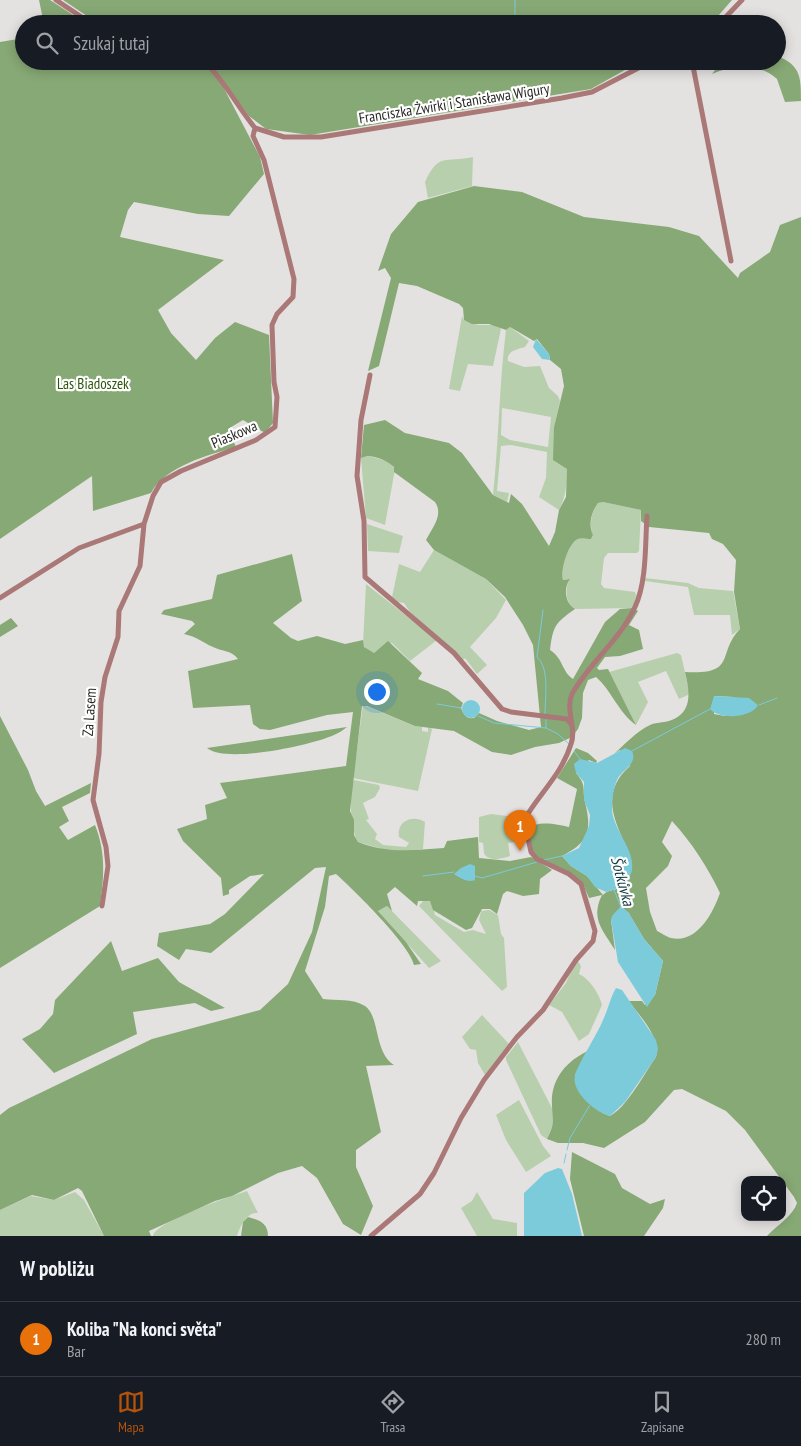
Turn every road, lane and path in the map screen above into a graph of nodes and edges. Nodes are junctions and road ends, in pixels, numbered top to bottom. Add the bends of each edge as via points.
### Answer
1 (56, 0) edge
2 (742, 0) edge
3 (78, 15) edge
4 (728, 15) edge
5 (213, 70) edge
6 (635, 70) edge
7 (694, 70) edge
8 (255, 128) junction
9 (731, 261) dead end
10 (370, 375) dead end
11 (648, 516) dead end
12 (144, 524) junction
13 (0, 598) edge
14 (572, 726) junction
15 (102, 906) dead end
16 (371, 1236) edge

1 - 3 street
2 - 4 street
5 - 8 street
6 - 8 street, Franciszka Żwirki i Stanisława Wigury via 592,92 321,137 284,137
7 - 9 street
8 - 12 street, Piaskowa via 253,136 264,160 294,279 293,298 277,314 272,325 276,424 272,431 256,440 161,482
10 - 14 street via 361,420 357,468 364,520 365,577 454,653 502,709 566,719
11 - 14 street via 642,581 636,606 572,694 569,700
12 - 13 street via 78,548
12 - 15 street, Za Lasem via 140,566 119,611 118,638 105,677 101,702 93,800 108,866
14 - 16 street via 572,742 562,765 527,816 525,825 531,852 581,884 595,931 593,940 543,1010 484,1080 424,1188

